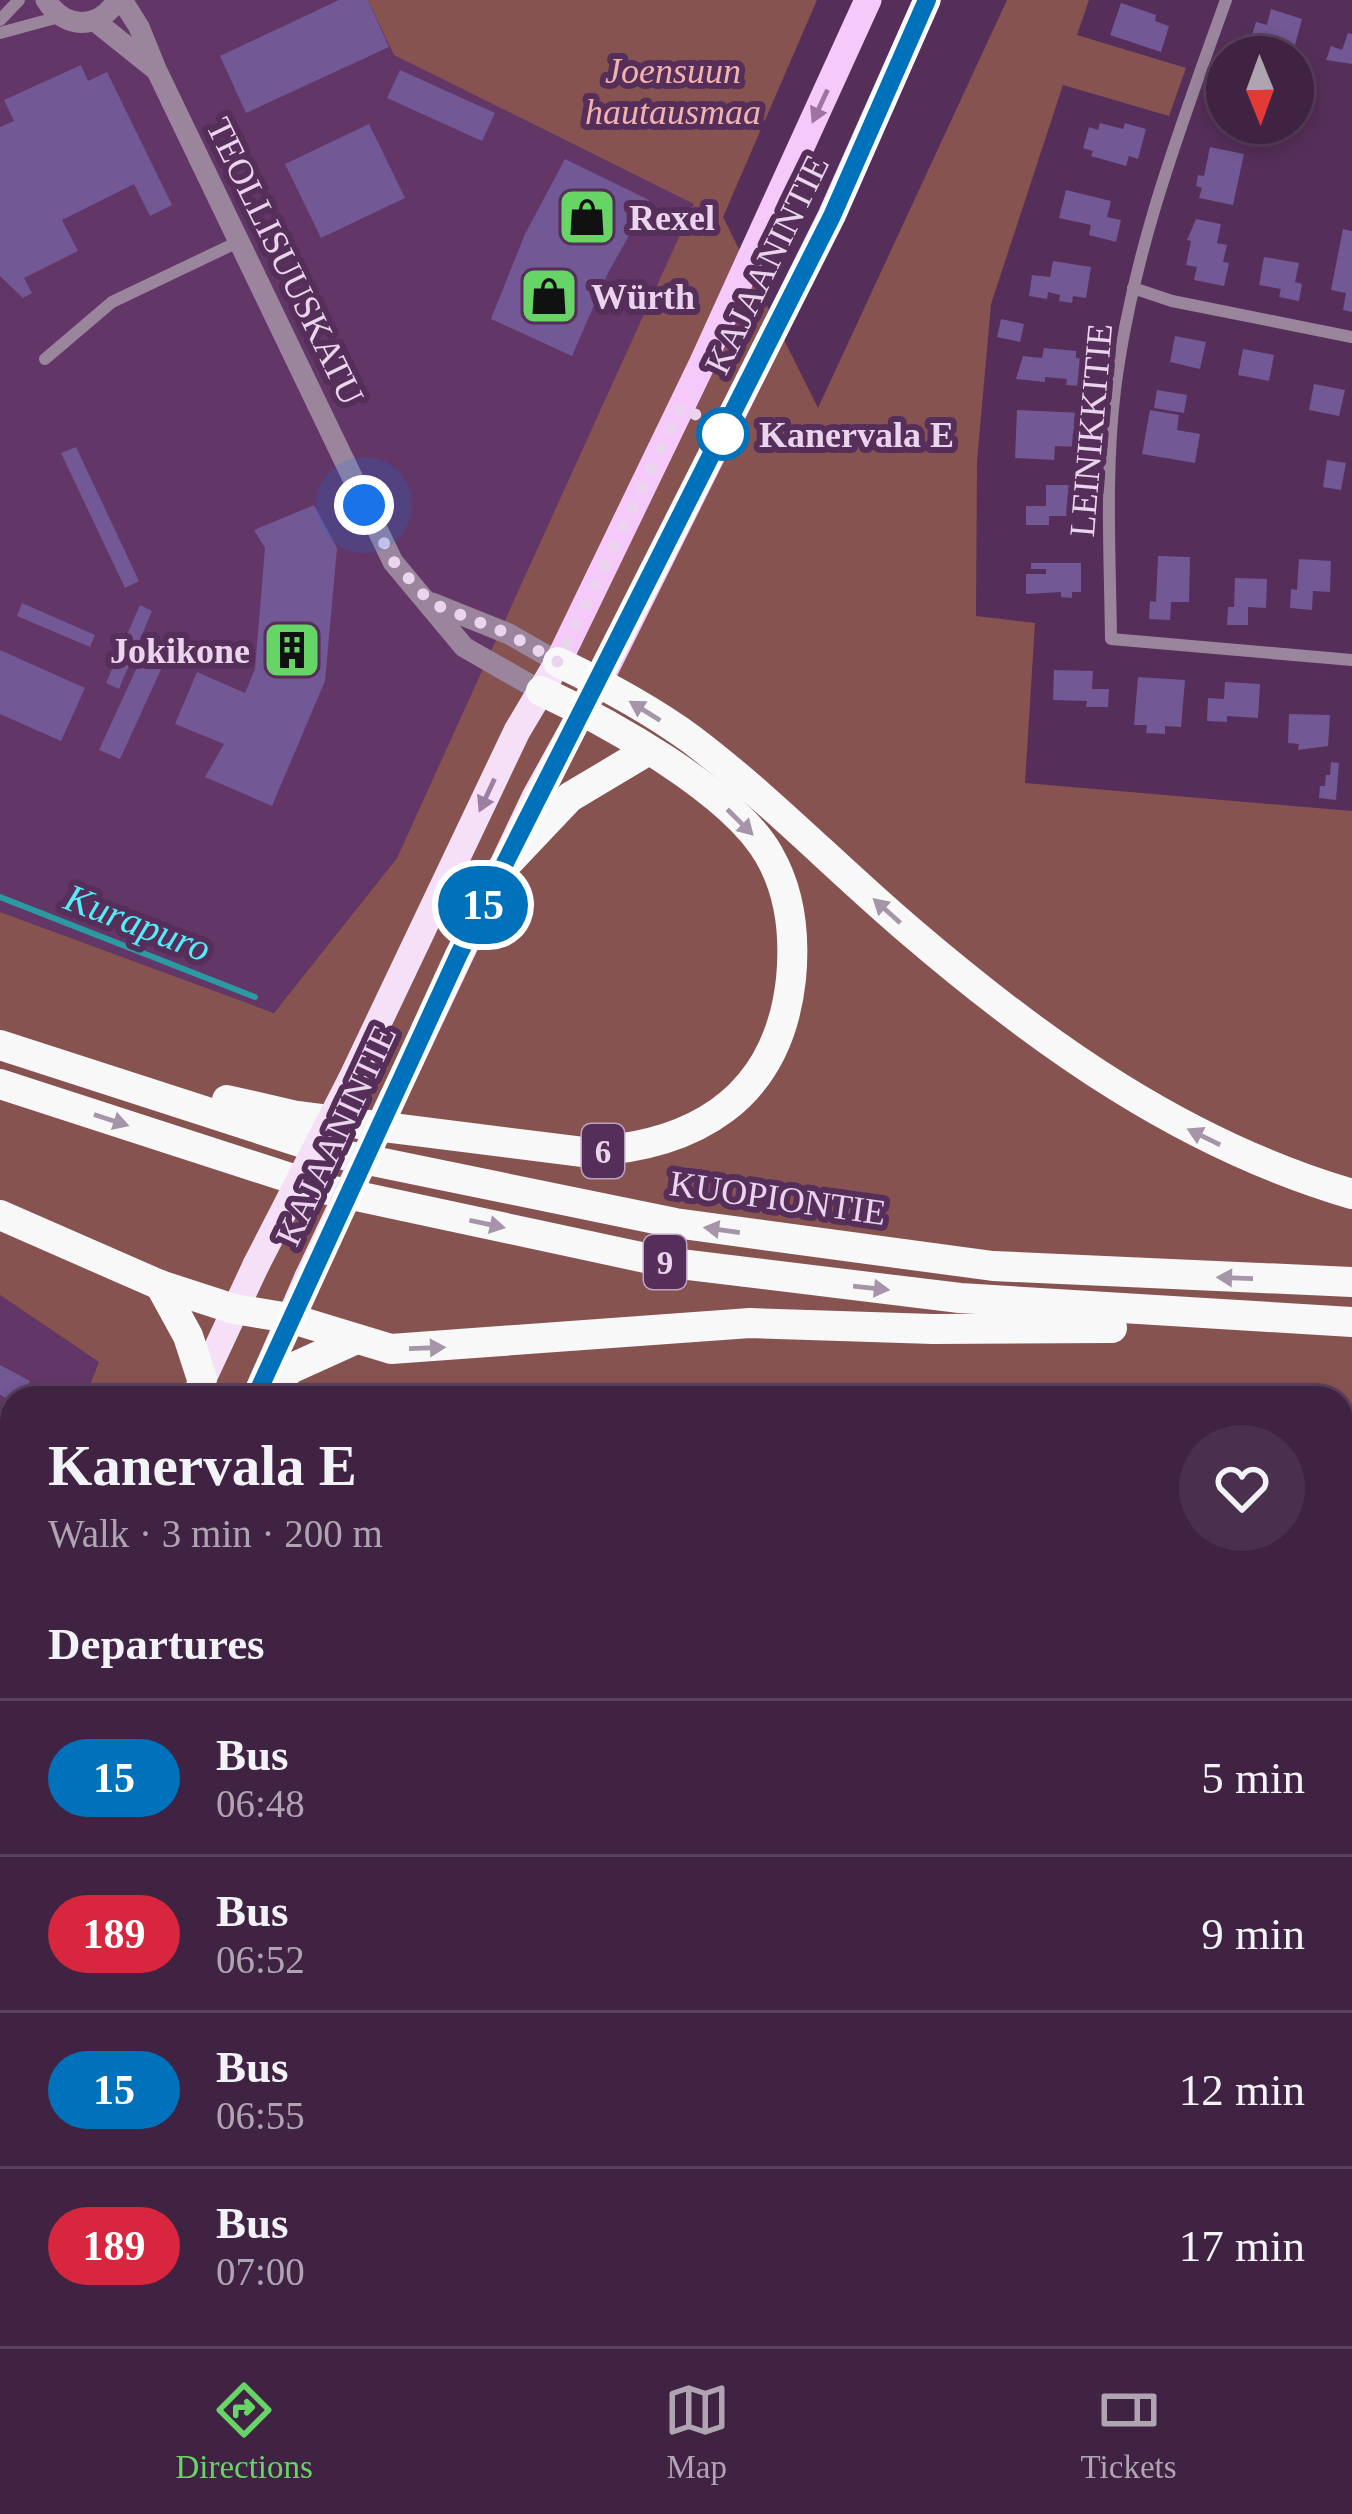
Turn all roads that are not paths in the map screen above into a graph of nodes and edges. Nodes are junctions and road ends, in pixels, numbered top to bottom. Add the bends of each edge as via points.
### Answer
1 (19, 0) edge
2 (119, 0) edge
3 (868, 0) edge
4 (927, 0) edge
5 (1226, 0) edge
6 (53, 8) edge
7 (0, 20) edge
8 (95, 21) junction
9 (0, 33) edge
10 (156, 69) junction
11 (242, 240) junction
12 (1133, 288) junction
13 (1352, 337) edge
14 (45, 358) dead end
15 (431, 603) junction
16 (1352, 660) edge
17 (558, 662) junction
18 (599, 682) junction
19 (542, 691) junction
20 (583, 710) junction
21 (647, 752) junction
22 (498, 873) junction
23 (0, 1045) edge
24 (40, 1058) junction
25 (0, 1084) edge
26 (1352, 1194) edge
27 (0, 1216) edge
28 (1352, 1282) edge
29 (160, 1285) junction
30 (234, 1309) junction
31 (289, 1318) junction
32 (1352, 1324) edge
33 (354, 1340) junction
34 (197, 1386) edge
35 (199, 1386) edge
36 (264, 1386) edge
37 (272, 1386) edge

1 - 7 street
2 - 8 street
2 - 10 street, TEOLLISUUSKATU
3 -> 17 main road, KAJAANINTIE
4 - 18 main road, KAJAANINTIE via 832,216
5 - 12 street, LEINIKKITIE via 1163,174
6 - 8 street via 83,24
6 - 9 street
8 - 10 street, TEOLLISUUSKATU
10 - 11 street, TEOLLISUUSKATU
11 - 14 street via 112,302
11 - 15 street, TEOLLISUUSKATU via 378,536
12 - 13 street
12 - 16 street, LEINIKKITIE via 1115,389 1111,639
15 - 17 street, TEOLLISUUSKATU
15 - 19 street, TEOLLISUUSKATU via 464,647
17 - 18 highway
17 - 19 highway, KAJAANINTIE
18 - 20 highway, KAJAANINTIE
26 -> 18 highway via 1232,1151 1088,1070 908,930 690,738
19 - 20 highway
19 -> 30 highway, KAJAANINTIE, bridge
20 - 21 highway, 6
20 - 22 highway, KAJAANINTIE
21 - 22 highway via 570,796
21 -> 24 highway, 6 via 690,777 752,833 768,853 790,915 794,951 777,1041 751,1085 702,1126 622,1150 542,1149 297,1116
22 - 31 highway, KAJAANINTIE, bridge
23 - 24 highway, KUOPIONTIE / 6
28 -> 24 highway, KUOPIONTIE / 6 via 993,1266 675,1223 334,1153
25 -> 32 highway, 9 via 324,1189 664,1262 960,1298
27 - 29 highway
29 - 30 highway
29 - 34 highway via 188,1336
30 - 31 highway
30 - 35 highway, KAJAANINTIE
31 - 33 highway
31 - 36 highway, KAJAANINTIE
33 -> 32 highway via 391,1349 459,1347 750,1323
33 - 37 highway

